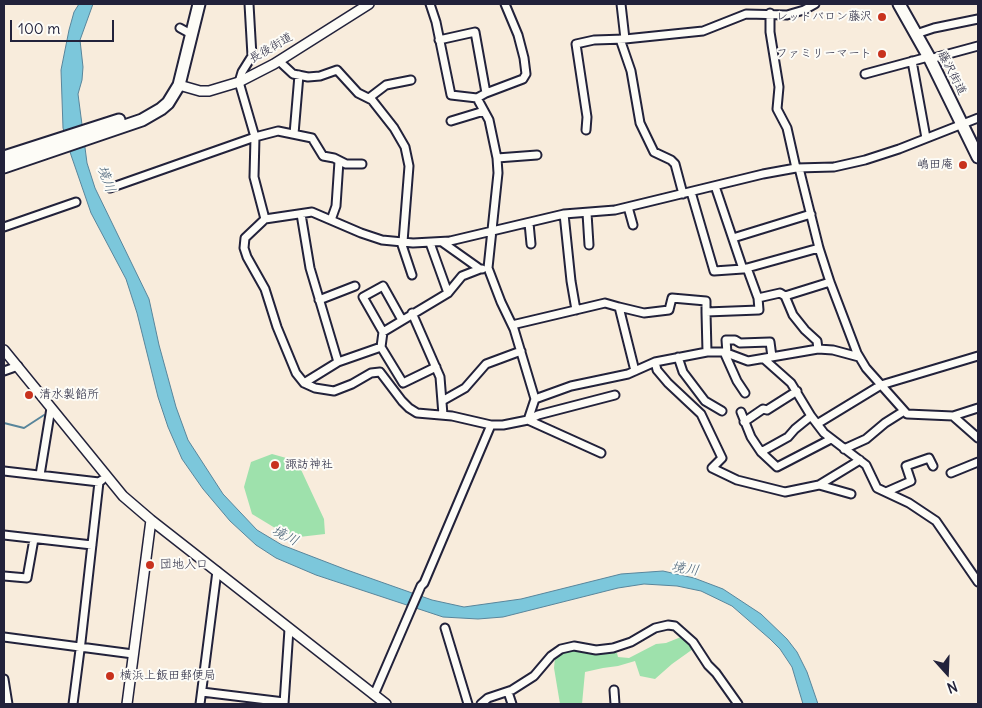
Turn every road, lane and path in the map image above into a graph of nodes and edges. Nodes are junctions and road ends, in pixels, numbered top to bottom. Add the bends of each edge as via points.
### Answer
1 (199, 4) edge
2 (249, 4) edge
3 (369, 4) edge
4 (430, 4) edge
5 (505, 4) edge
6 (621, 4) edge
7 (815, 4) edge
8 (899, 4) edge
9 (770, 14) junction
10 (978, 19) edge
11 (180, 28) dead end
12 (191, 34) junction
13 (916, 34) junction
14 (623, 39) junction
15 (440, 40) junction
16 (978, 46) edge
17 (929, 58) junction
18 (279, 61) junction
19 (912, 61) junction
20 (865, 74) dead end
21 (299, 76) junction
22 (411, 80) dead end
23 (239, 82) junction
24 (179, 85) junction
25 (486, 93) junction
26 (369, 98) junction
27 (477, 98) junction
28 (484, 111) junction
29 (978, 118) edge
30 (451, 121) dead end
31 (963, 123) junction
32 (586, 130) dead end
33 (294, 134) junction
34 (255, 137) junction
35 (926, 138) junction
36 (62, 142) junction
37 (537, 155) dead end
38 (4, 157) edge
39 (978, 157) edge
40 (497, 158) junction
41 (339, 160) junction
42 (362, 164) dead end
43 (4, 167) edge
44 (798, 168) junction
45 (715, 186) junction
46 (110, 188) dead end
47 (691, 192) junction
48 (683, 194) junction
49 (76, 202) dead end
50 (628, 207) junction
51 (587, 213) junction
52 (301, 214) junction
53 (564, 214) junction
54 (811, 214) junction
55 (265, 219) junction
56 (332, 220) junction
57 (529, 223) junction
58 (633, 225) dead end
59 (4, 227) edge
60 (490, 232) junction
61 (733, 238) junction
62 (402, 242) junction
63 (442, 242) junction
64 (430, 243) junction
65 (531, 244) dead end
66 (589, 244) dead end
67 (819, 248) junction
68 (484, 268) junction
69 (745, 268) junction
70 (412, 275) dead end
71 (830, 282) junction
72 (355, 286) dead end
73 (448, 294) junction
74 (785, 296) junction
75 (758, 298) junction
76 (319, 300) junction
77 (619, 307) junction
78 (576, 310) junction
79 (706, 312) junction
80 (412, 314) junction
81 (402, 320) junction
82 (512, 325) junction
83 (383, 332) junction
84 (381, 347) junction
85 (818, 349) junction
86 (4, 350) edge
87 (521, 352) junction
88 (707, 352) junction
89 (726, 353) junction
90 (978, 356) edge
91 (678, 357) junction
92 (859, 357) junction
93 (768, 358) junction
94 (338, 362) junction
95 (655, 362) junction
96 (18, 366) junction
97 (436, 367) junction
98 (4, 371) edge
99 (635, 371) junction
100 (304, 383) junction
101 (881, 385) junction
102 (797, 391) junction
103 (745, 393) dead end
104 (615, 395) dead end
105 (535, 399) junction
106 (442, 401) junction
107 (51, 408) junction
108 (978, 408) edge
109 (722, 411) dead end
110 (904, 411) junction
111 (741, 412) dead end
112 (443, 415) junction
113 (811, 416) junction
114 (953, 416) junction
115 (528, 420) junction
116 (744, 422) junction
117 (817, 424) junction
118 (491, 425) junction
119 (978, 438) edge
120 (832, 439) junction
121 (844, 449) junction
122 (761, 452) junction
123 (601, 453) dead end
124 (860, 460) junction
125 (978, 462) edge
126 (933, 466) dead end
127 (4, 471) edge
128 (951, 473) dead end
129 (40, 475) junction
130 (103, 480) junction
131 (819, 485) junction
132 (886, 492) junction
133 (851, 494) dead end
134 (151, 520) junction
135 (4, 535) edge
136 (34, 539) junction
137 (92, 546) junction
138 (217, 571) junction
139 (4, 576) edge
140 (978, 582) edge
141 (445, 628) dead end
142 (289, 629) junction
143 (4, 637) edge
144 (80, 647) junction
145 (133, 654) junction
146 (4, 682) edge
147 (614, 690) dead end
148 (202, 692) junction
149 (508, 692) junction
150 (374, 695) junction
151 (284, 703) edge
152 (8, 704) edge
153 (73, 704) edge
154 (127, 704) edge
155 (200, 704) edge
156 (386, 704) edge
157 (468, 704) edge
158 (481, 704) edge
159 (512, 704) edge
160 (615, 704) edge
161 (738, 704) edge

1 - 12 main road
2 - 23 street via 252,56
3 - 18 street, 長後街道
4 - 15 street
5 - 25 street via 518,35 526,74 523,79
6 - 14 street
7 - 9 street via 787,15
8 - 13 main road, 藤沢街道
9 - 14 street via 746,14 703,31
9 - 44 street via 779,87 777,109 787,128
10 - 13 street
11 - 12 street
12 - 24 main road
13 - 17 main road, 藤沢街道
14 - 32 street via 576,44
14 - 48 street via 640,123 654,152 675,164
15 - 25 street via 475,32
15 - 27 street via 451,95
16 - 17 street
17 - 19 street
17 - 31 main road, 藤沢街道
18 - 21 street
18 - 23 street, 長後街道
19 - 20 street
19 - 35 street
21 - 26 street via 320,76 336,70 358,93
21 - 33 street
22 - 26 street via 386,85
23 - 24 street, 長後街道 via 209,91
23 - 34 street
24 - 36 main road via 146,112
25 - 27 street
26 - 62 street via 405,147 410,177
27 - 28 street
28 - 30 street
28 - 40 street
29 - 31 street
31 - 35 street
31 - 39 main road, 藤沢街道
33 - 34 street via 278,131
33 - 41 street via 312,138 323,156
34 - 46 street
34 - 55 street via 254,177
35 - 44 street via 865,160 834,167
36 - 38 main road
36 - 43 main road
37 - 40 street
40 - 60 street
41 - 42 street via 346,164
41 - 56 street
44 - 45 street
44 - 54 street
45 - 47 street
45 - 61 street
47 - 48 street
47 - 69 street via 714,271
48 - 50 street
49 - 59 street
50 - 51 street
50 - 58 street
51 - 53 street
51 - 66 street
52 - 55 street
52 - 56 street via 312,212
52 - 76 street
53 - 57 street
53 - 78 street
54 - 61 street
54 - 67 street
55 - 100 street via 245,238 244,248 265,289 296,373
56 - 62 street via 382,240
57 - 60 street
57 - 65 street
60 - 63 street
60 - 68 street
61 - 69 street
62 - 64 street
62 - 70 street
63 - 64 street
63 - 68 street
64 - 73 street
67 - 69 street
67 - 71 street
68 - 73 street via 462,276
68 - 82 street
69 - 75 street
71 - 74 street
71 - 92 street
72 - 76 street
73 - 80 street
74 - 75 street via 780,293
74 - 85 street via 793,315 817,341
75 - 79 street via 758,310
76 - 94 street
77 - 78 street via 605,303
77 - 79 street via 644,313 669,310 672,298 706,301
77 - 99 street
78 - 82 street
79 - 88 street
80 - 81 street
80 - 97 street
81 - 83 street
81 - 83 street via 382,286 363,297
82 - 87 street
83 - 84 street
84 - 94 street
84 - 97 street via 403,384
85 - 92 street
85 - 93 street
86 - 96 street
87 - 105 street
87 - 106 street via 486,364 465,388
88 - 89 street
88 - 91 street
89 - 93 street via 748,360
89 - 93 street via 726,340 770,342
89 - 103 street
90 - 101 street
91 - 95 street
91 - 109 street via 684,372 705,401
92 - 101 street
93 - 102 street
94 - 100 street
95 - 99 street
95 - 131 street via 657,370 668,383 701,414 722,458 712,468 737,480 785,492
96 - 98 street
96 - 107 street
97 - 106 street
99 - 105 street via 571,386
100 - 112 street via 334,391 371,373 380,372 409,408 423,414
101 - 110 street
101 - 117 street
102 - 113 street
102 - 116 street
104 - 115 street
105 - 115 street
106 - 112 street
107 - 129 street
107 - 130 street
108 - 114 street
110 - 114 street via 907,414
110 - 121 street via 866,439
111 - 116 street
112 - 118 street
113 - 117 street
113 - 122 street via 788,437
114 - 119 street
115 - 118 street
115 - 123 street
116 - 122 street
117 - 120 street
118 - 150 street
120 - 121 street
120 - 122 street via 777,467
121 - 124 street
124 - 131 street
124 - 132 street via 866,465 877,488
125 - 128 street
126 - 132 street via 929,458 906,466 911,481
127 - 129 street
129 - 130 street
130 - 134 street
130 - 137 street
131 - 133 street
132 - 140 street via 936,521
134 - 138 street
134 - 145 street
135 - 136 street
136 - 137 street
136 - 139 street via 28,578
137 - 144 street
138 - 142 street
138 - 148 street
141 - 157 street
142 - 150 street
142 - 151 street
143 - 144 street
144 - 145 street
144 - 153 street
145 - 154 street
146 - 152 street
147 - 160 street
148 - 151 street
148 - 155 street
149 - 158 street via 488,698
149 - 159 street
149 - 161 street via 534,676 561,649 574,646 596,650 614,648 668,625 675,626 693,642
150 - 156 street

